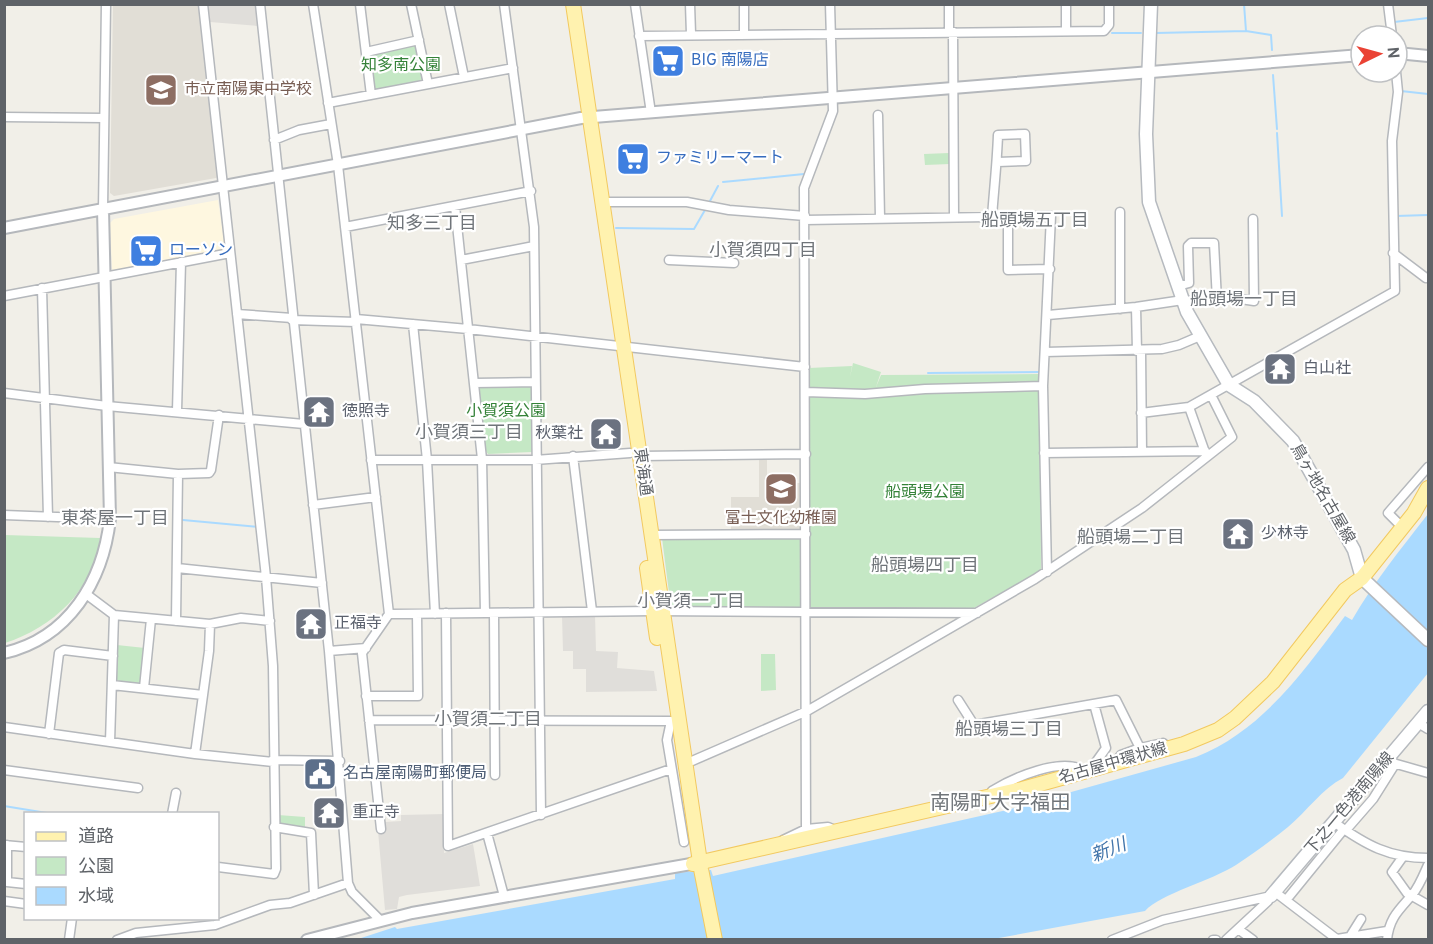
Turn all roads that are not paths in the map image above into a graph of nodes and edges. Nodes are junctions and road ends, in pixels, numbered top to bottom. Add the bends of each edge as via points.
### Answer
1 (106, 4) edge
2 (203, 4) edge
3 (260, 4) edge
4 (313, 4) edge
5 (360, 4) edge
6 (411, 4) edge
7 (449, 4) edge
8 (504, 4) edge
9 (564, 4) edge
10 (573, 4) edge
11 (634, 4) edge
12 (690, 4) edge
13 (744, 4) edge
14 (830, 4) edge
15 (949, 4) edge
16 (1066, 4) edge
17 (1109, 4) edge
18 (1151, 4) edge
19 (1389, 4) edge
20 (1391, 24) edge
21 (1066, 31) junction
22 (951, 32) junction
23 (830, 33) junction
24 (691, 34) junction
25 (744, 34) junction
26 (639, 36) junction
27 (419, 40) junction
28 (366, 52) junction
29 (1409, 54) edge
30 (1349, 56) edge
31 (1428, 56) edge
32 (513, 68) junction
33 (1149, 72) junction
34 (464, 77) junction
35 (428, 84) junction
36 (1397, 84) edge
37 (954, 88) junction
38 (371, 95) junction
39 (832, 98) junction
40 (328, 103) junction
41 (651, 113) junction
42 (878, 115) dead end
43 (4, 117) edge
44 (104, 118) junction
45 (585, 118) junction
46 (331, 124) junction
47 (522, 130) junction
48 (274, 140) junction
49 (998, 162) junction
50 (338, 165) junction
51 (278, 177) junction
52 (222, 186) junction
53 (531, 191) junction
54 (602, 202) junction
55 (455, 206) junction
56 (103, 209) junction
57 (1120, 212) dead end
58 (1008, 216) junction
59 (954, 217) junction
60 (992, 217) junction
61 (805, 218) junction
62 (880, 218) junction
63 (1253, 219) dead end
64 (345, 227) junction
65 (4, 228) edge
66 (534, 246) junction
67 (230, 253) junction
68 (1393, 253) junction
69 (461, 260) junction
70 (669, 260) dead end
71 (181, 262) junction
72 (734, 263) dead end
73 (1050, 269) junction
74 (104, 277) junction
75 (1426, 278) dead end
76 (1178, 286) junction
77 (42, 288) junction
78 (4, 296) edge
79 (1183, 300) junction
80 (1217, 300) junction
81 (1136, 307) junction
82 (1120, 309) junction
83 (237, 314) junction
84 (1048, 315) junction
85 (292, 319) junction
86 (356, 320) junction
87 (413, 324) junction
88 (468, 329) junction
89 (1200, 336) junction
90 (534, 337) junction
91 (619, 347) junction
92 (1139, 351) junction
93 (1045, 352) junction
94 (806, 367) junction
95 (535, 382) junction
96 (474, 383) junction
97 (1229, 385) junction
98 (1043, 386) junction
99 (806, 392) junction
100 (4, 393) edge
101 (1211, 396) junction
102 (45, 397) junction
103 (106, 406) junction
104 (1189, 407) junction
105 (177, 411) junction
106 (1141, 413) junction
107 (219, 415) junction
108 (250, 418) junction
109 (304, 424) junction
110 (1142, 452) junction
111 (1044, 453) junction
112 (635, 454) junction
113 (806, 454) junction
114 (1206, 454) junction
115 (573, 456) junction
116 (482, 459) junction
117 (371, 460) junction
118 (428, 460) junction
119 (535, 460) junction
120 (108, 466) junction
121 (1428, 467) edge
122 (178, 474) junction
123 (1428, 488) edge
124 (376, 497) junction
125 (313, 505) junction
126 (4, 515) edge
127 (48, 517) junction
128 (110, 519) junction
129 (1402, 527) junction
130 (807, 534) junction
131 (651, 535) junction
132 (177, 568) junction
133 (1047, 572) junction
134 (266, 577) junction
135 (1365, 581) junction
136 (321, 583) junction
137 (86, 594) junction
138 (592, 611) junction
139 (658, 611) junction
140 (538, 612) junction
141 (807, 612) junction
142 (446, 613) junction
143 (489, 613) junction
144 (977, 613) junction
145 (389, 614) junction
146 (417, 614) junction
147 (435, 614) junction
148 (114, 615) junction
149 (151, 619) junction
150 (176, 621) junction
151 (270, 621) junction
152 (210, 624) junction
153 (1428, 640) edge
154 (366, 648) junction
155 (329, 651) junction
156 (4, 653) edge
157 (113, 656) junction
158 (112, 684) junction
159 (144, 688) junction
160 (675, 693) junction
161 (203, 695) junction
162 (366, 696) junction
163 (958, 700) dead end
164 (1094, 704) junction
165 (807, 711) junction
166 (1428, 711) edge
167 (369, 720) junction
168 (446, 721) junction
169 (671, 721) junction
170 (494, 722) junction
171 (540, 722) junction
172 (1423, 726) edge
173 (4, 727) edge
174 (49, 734) junction
175 (110, 742) junction
176 (1140, 748) junction
177 (1169, 748) junction
178 (195, 754) junction
179 (692, 760) junction
180 (273, 761) junction
181 (340, 762) junction
182 (1391, 763) junction
183 (1115, 764) junction
184 (671, 769) junction
185 (4, 770) edge
186 (1091, 770) junction
187 (1428, 773) edge
188 (495, 775) dead end
189 (138, 788) dead end
190 (176, 793) dead end
191 (172, 812) edge
192 (541, 815) junction
193 (274, 827) junction
194 (1342, 827) junction
195 (381, 829) dead end
196 (806, 829) junction
197 (487, 833) junction
198 (837, 833) junction
199 (702, 839) dead end
200 (684, 842) dead end
201 (5, 845) edge
202 (24, 847) edge
203 (777, 847) junction
204 (1402, 858) junction
205 (1428, 858) edge
206 (1428, 865) edge
207 (219, 867) edge
208 (696, 867) junction
209 (348, 883) junction
210 (24, 884) edge
211 (1273, 894) junction
212 (314, 895) junction
213 (504, 896) junction
214 (1412, 897) junction
215 (1287, 899) junction
216 (4, 902) edge
217 (24, 904) edge
218 (1428, 905) edge
219 (1361, 919) dead end
220 (72, 920) edge
221 (380, 920) junction
222 (1238, 929) junction
223 (1351, 935) junction
224 (1387, 935) edge
225 (69, 939) edge
226 (117, 939) edge
227 (307, 939) edge
228 (706, 939) edge
229 (715, 939) edge
230 (1112, 939) edge
231 (1226, 939) edge
232 (1253, 939) edge
233 (1337, 939) edge

1 - 44 street
2 - 52 street
3 - 48 street
4 - 40 street
5 - 28 street
6 - 27 street
7 - 34 street
8 - 32 street
9 - 45 main road, 東海通
10 - 45 main road, 東海通
11 - 26 street
12 - 24 street
13 - 25 street
14 - 23 street
15 - 22 street
16 - 21 street
17 - 21 street via 1109,25 1104,31
18 - 33 main road, 鳥ヶ地名古屋線
19 - 20 street
21 - 22 street
22 - 23 street
22 - 37 street
23 - 25 street
23 - 39 street
24 - 25 street
24 - 26 street
26 - 41 street
27 - 28 street
27 - 35 street
28 - 38 street
29 - 31 street
30 - 33 street
32 - 34 street
32 - 47 street
33 - 37 street
33 - 76 main road, 鳥ヶ地名古屋線 via 1149,202
34 - 35 street
35 - 38 street
36 - 68 street via 1392,141
37 - 39 street
37 - 59 street
38 - 40 street
39 - 41 street
39 - 61 street via 833,111 804,188
40 - 46 street
41 - 45 street
42 - 62 street
43 - 44 street
44 - 56 street
45 - 47 street
45 - 54 main road, 東海通
45 - 91 main road, 東海通
46 - 48 street
46 - 50 street
47 - 50 street
47 - 53 street
48 - 51 street
49 - 49 street via 1026,161 1025,134 998,135
49 - 60 street
50 - 51 street
50 - 64 street
51 - 52 street
51 - 85 street
52 - 56 street
52 - 67 street
53 - 55 street
53 - 66 street
54 - 61 street via 687,202
54 - 91 main road, 東海通
55 - 64 street
55 - 69 street
56 - 65 street
56 - 74 street
57 - 82 street
58 - 60 street
58 - 73 street via 1051,216
58 - 73 street via 1008,270
59 - 60 street
59 - 62 street
61 - 62 street
61 - 94 street
63 - 80 street via 1254,302
64 - 86 street
66 - 69 street
66 - 90 street
67 - 71 street
67 - 83 street
68 - 75 street
68 - 97 street via 1395,291
69 - 88 street
70 - 72 street
71 - 74 street
71 - 105 street
73 - 84 street
74 - 77 street
74 - 103 street
76 - 79 main road, 鳥ヶ地名古屋線
76 - 80 street via 1189,283 1188,246 1214,243
77 - 78 street
77 - 102 street
79 - 80 street
79 - 81 street
79 - 89 main road, 鳥ヶ地名古屋線
81 - 82 street
81 - 92 street
82 - 84 street
83 - 85 street
83 - 108 street
84 - 93 street
85 - 86 street
85 - 109 street
86 - 87 street
86 - 117 street
87 - 88 street
87 - 118 street
88 - 90 street
88 - 96 street
89 - 92 street via 1179,345
89 - 97 main road, 鳥ヶ地名古屋線
90 - 91 street
90 - 95 street
91 - 94 street
91 - 112 main road, 東海通
92 - 93 street
92 - 106 street
93 - 98 street
94 - 99 street
95 - 96 street
95 - 119 street
96 - 116 street
97 - 101 street
97 - 135 main road, 鳥ヶ地名古屋線 via 1254,401 1293,441 1354,550
98 - 99 street via 865,394
98 - 111 street
99 - 113 street
100 - 102 street
101 - 104 street
101 - 114 street via 1232,437
102 - 103 street
102 - 127 street
103 - 105 street
103 - 120 street
104 - 106 street
104 - 114 street
105 - 107 street
106 - 110 street
107 - 108 street
107 - 122 street via 212,470
108 - 109 street
108 - 134 street
109 - 125 street
110 - 111 street
110 - 114 street
111 - 133 street
112 - 113 street
112 - 115 street
112 - 131 main road, 東海通
112 - 139 main road, 東海通
113 - 130 street
114 - 133 street via 1142,508
115 - 119 street
115 - 138 street
116 - 118 street
116 - 119 street
116 - 143 street
117 - 118 street
117 - 124 street
118 - 147 street
119 - 140 street
120 - 122 street
120 - 128 street
121 - 129 street via 1388,513
122 - 132 street
123 - 129 main road, 名古屋中環状線
124 - 125 street
124 - 145 street
125 - 136 street
126 - 127 street
127 - 128 street
128 - 137 street via 101,564
129 - 135 main road, 名古屋中環状線
130 - 131 street
130 - 141 street
131 - 139 main road, 東海通
132 - 134 street
132 - 150 street
133 - 144 street
134 - 136 street
134 - 151 street
135 - 153 main road
135 - 177 main road, 名古屋中環状線 via 1345,590 1273,682 1235,718 1202,738
136 - 155 street
137 - 148 street
137 - 156 street via 74,612 52,631
138 - 139 street
138 - 140 street
139 - 141 street
139 - 160 main road, 東海通
139 - 169 main road, 東海通
140 - 143 street
140 - 171 street
141 - 144 street
141 - 165 street
142 - 143 street
142 - 147 street
142 - 168 street
143 - 170 street
144 - 165 street
145 - 146 street
145 - 154 street
146 - 147 street
146 - 162 street via 418,696
148 - 149 street
148 - 157 street
149 - 150 street
149 - 159 street
150 - 152 street
151 - 152 street via 241,618
151 - 180 street
152 - 161 street
154 - 155 street
154 - 162 street via 362,653
155 - 181 street
157 - 158 street
157 - 174 street via 64,650 59,653
158 - 159 street
158 - 175 street
159 - 161 street
160 - 179 street
160 - 208 main road, 東海通
161 - 178 street
162 - 167 street
163 - 164 street via 974,725
164 - 176 street via 1116,700
164 - 186 street via 1106,748
165 - 179 street
165 - 196 street
166 - 172 main road, 下之一色港南陽線
167 - 168 street
167 - 195 street
168 - 170 street
168 - 197 street via 448,846
169 - 171 street
169 - 184 street via 667,740
169 - 208 main road, 東海通
170 - 171 street
170 - 188 street
171 - 192 street
172 - 182 main road, 下之一色港南陽線
173 - 174 street
174 - 175 street
175 - 178 street
176 - 177 street via 1163,743
176 - 183 street via 1121,755
177 - 183 main road, 名古屋中環状線
178 - 180 street
179 - 199 street
180 - 181 street
180 - 193 street
181 - 209 street
182 - 187 street
182 - 194 main road, 下之一色港南陽線
183 - 186 main road, 名古屋中環状線
184 - 192 street
184 - 200 street
185 - 189 street
186 - 198 main road, 名古屋中環状線
190 - 191 street
192 - 197 street
193 - 207 street via 274,874
193 - 212 street via 312,833
194 - 204 street via 1385,853
194 - 211 main road, 下之一色港南陽線
194 - 215 street
196 - 198 street via 828,826
196 - 203 street via 786,837
197 - 213 street
198 - 203 main road, 名古屋中環状線
201 - 202 street
201 - 210 street via 7,882
203 - 208 main road, 名古屋中環状線
204 - 205 street
204 - 214 street via 1392,872
206 - 214 street
208 - 213 street
208 - 228 main road, 東海通
208 - 229 main road, 東海通
209 - 212 street
209 - 221 street via 351,892
211 - 215 street
211 - 222 street
211 - 230 street via 1163,920
212 - 226 street via 270,905 215,925 136,933
213 - 221 street
214 - 218 street
214 - 224 street via 1395,913
215 - 233 street
216 - 217 street
219 - 223 street
220 - 225 street
221 - 227 street
222 - 231 street
222 - 232 street
223 - 224 street
223 - 233 street

